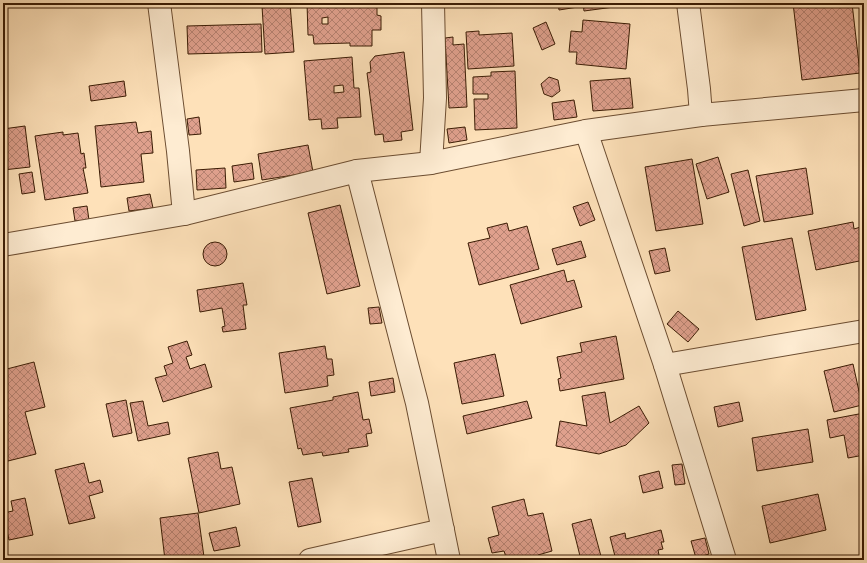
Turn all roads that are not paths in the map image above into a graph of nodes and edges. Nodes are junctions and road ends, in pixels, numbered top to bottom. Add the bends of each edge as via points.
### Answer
1 (159, 3) edge
2 (433, 3) edge
3 (688, 3) edge
4 (864, 100) edge
5 (701, 115) junction
6 (586, 131) junction
7 (430, 163) junction
8 (357, 171) junction
9 (184, 214) junction
10 (3, 244) edge
11 (864, 331) edge
12 (665, 365) junction
13 (443, 530) junction
14 (310, 560) edge
15 (449, 560) edge
16 (725, 560) edge

1 - 9 street
2 - 7 street via 435,98
3 - 5 street
4 - 5 street
5 - 6 street
6 - 7 street
6 - 12 street
7 - 8 street
8 - 9 street
8 - 13 street via 417,403
9 - 10 street
11 - 12 street
12 - 16 street
13 - 14 street
13 - 15 street

